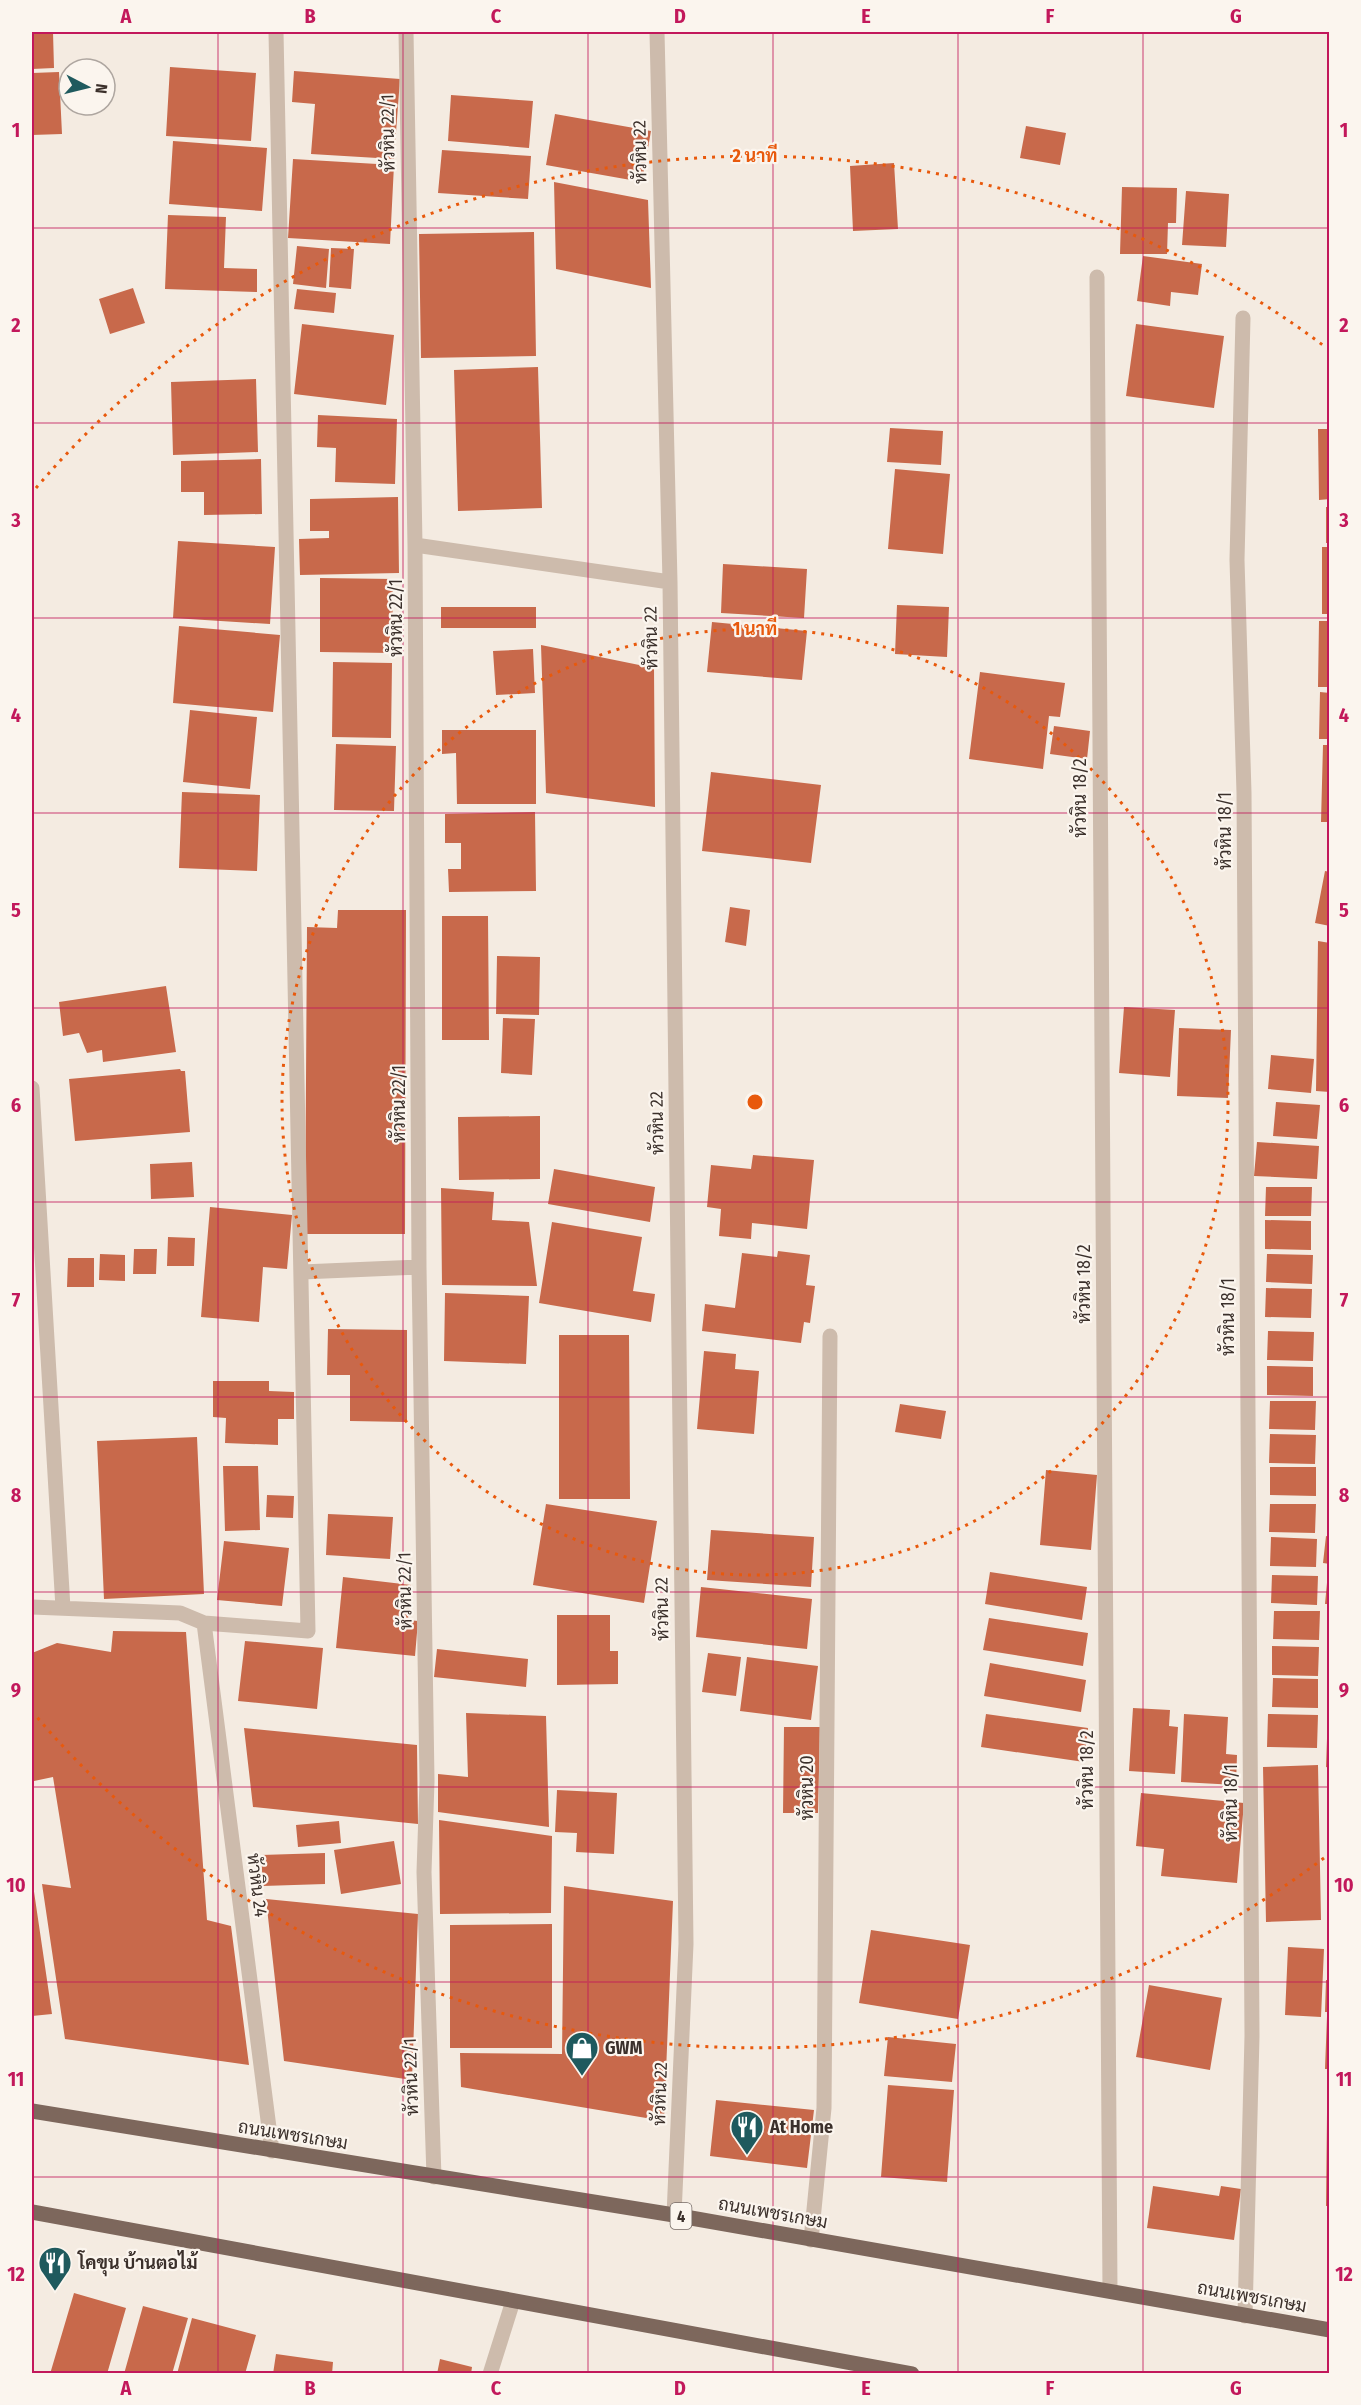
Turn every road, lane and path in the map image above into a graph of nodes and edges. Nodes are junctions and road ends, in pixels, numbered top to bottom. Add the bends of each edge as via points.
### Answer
1 (276, 32) edge
2 (406, 32) edge
3 (657, 32) edge
4 (1097, 277) dead end
5 (1243, 318) dead end
6 (415, 545) junction
7 (670, 582) junction
8 (32, 1088) edge
9 (419, 1267) junction
10 (302, 1272) junction
11 (830, 1336) dead end
12 (32, 1606) edge
13 (63, 1608) junction
14 (204, 1623) junction
15 (32, 2111) edge
16 (272, 2151) junction
17 (434, 2177) junction
18 (32, 2212) edge
19 (674, 2215) junction
20 (812, 2240) junction
21 (1110, 2291) junction
22 (513, 2301) junction
23 (1245, 2316) junction
24 (1329, 2330) edge
25 (490, 2373) edge
26 (912, 2373) edge

1 - 10 street
2 - 6 street, หัวหิน 22/1
3 - 7 street, หัวหิน 22
4 - 21 street, หัวหิน 18/2
5 - 23 street, หัวหิน 18/1 via 1237,560 1244,805 1252,2024
6 - 7 street
6 - 9 street, หัวหิน 22/1
7 - 19 street, หัวหิน 22 via 686,1944
8 - 13 street
9 - 10 street
9 - 17 street, หัวหิน 22/1 via 427,1781 424,1872
10 - 14 street via 308,1631
11 - 20 street, หัวหิน 20 via 824,2108
12 - 13 street
13 - 14 street via 180,1613
14 - 16 street, หัวหิน 24
15 - 16 main road, ถนนเพชรเกษม / 4
16 - 17 main road, ถนนเพชรเกษม / 4
17 - 19 main road, ถนนเพชรเกษม / 4
18 - 22 main road
19 - 20 main road, ถนนเพชรเกษม / 4
20 - 21 main road, ถนนเพชรเกษม / 4
21 - 23 main road, ถนนเพชรเกษม / 4
22 - 25 street
22 - 26 main road
23 - 24 main road, ถนนเพชรเกษม / 4

